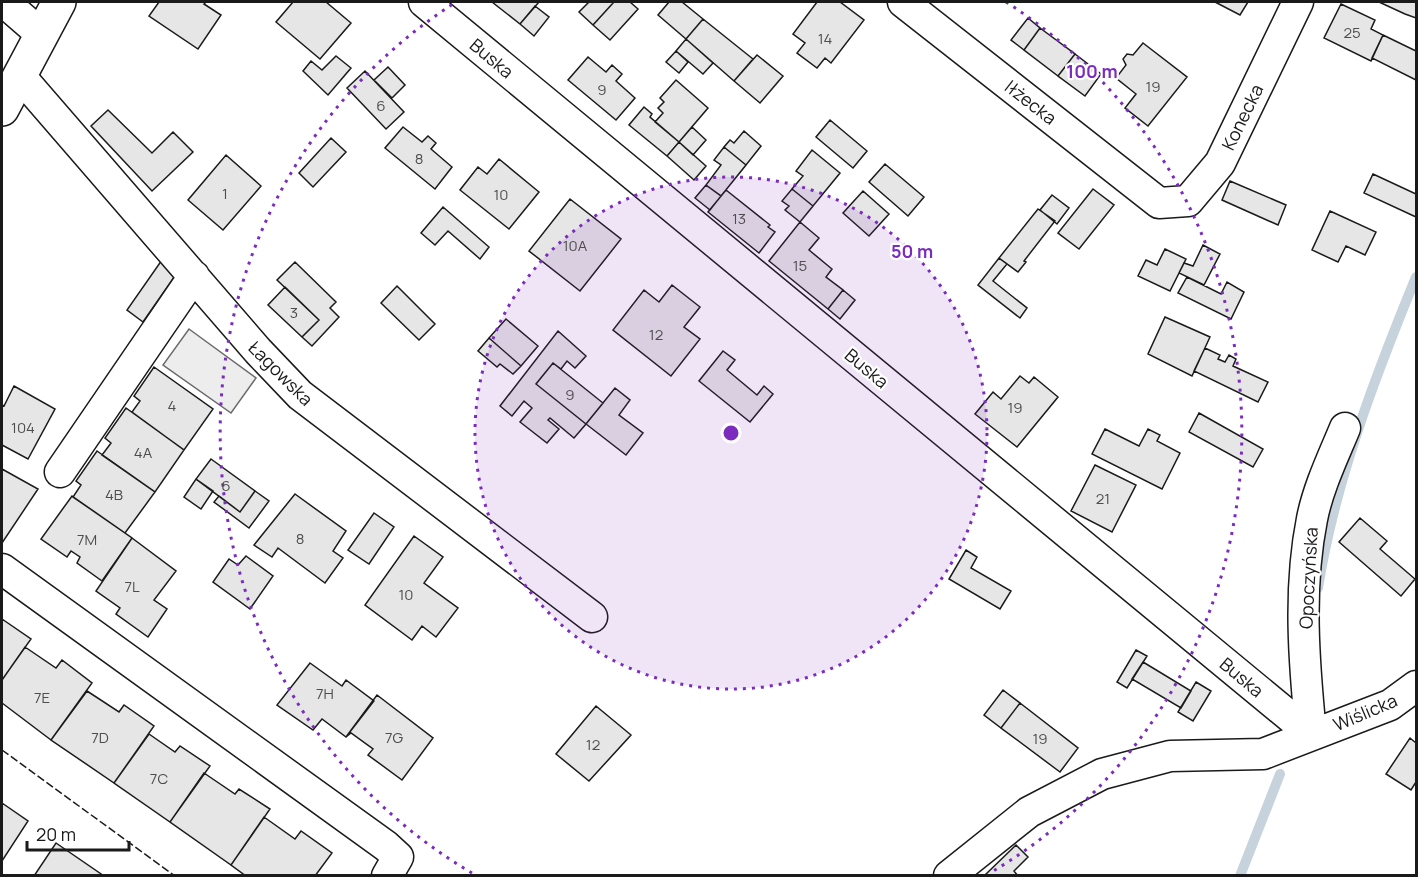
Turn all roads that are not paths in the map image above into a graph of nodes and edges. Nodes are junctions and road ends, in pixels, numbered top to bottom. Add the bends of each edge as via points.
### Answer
1 (4, 2) edge
2 (59, 2) edge
3 (424, 2) edge
4 (903, 2) edge
5 (1298, 2) edge
6 (41, 34) junction
7 (20, 76) junction
8 (2, 109) edge
9 (1159, 203) joint
10 (194, 276) junction
11 (1345, 428) dead end
12 (60, 472) dead end
13 (2, 569) edge
14 (592, 617) dead end
15 (1416, 686) edge
16 (1311, 734) junction
17 (387, 876) edge
18 (949, 876) edge

1 - 6 street
2 - 6 street
3 - 16 street, Buska
4 - 9 street, Iłżecka
5 - 9 street, Konecka via 1220,163 1188,201
6 - 7 street
7 - 8 street
7 - 10 street, Łagowska
10 - 12 street
10 - 14 street, Łagowska via 300,395
11 - 16 street, Opoczyńska via 1312,517 1305,564 1305,666
13 - 17 street via 386,846 398,857
15 - 16 street, Wiślicka via 1390,705
16 - 18 street, Wiślicka via 1263,754 1170,756 1102,774 1029,812

